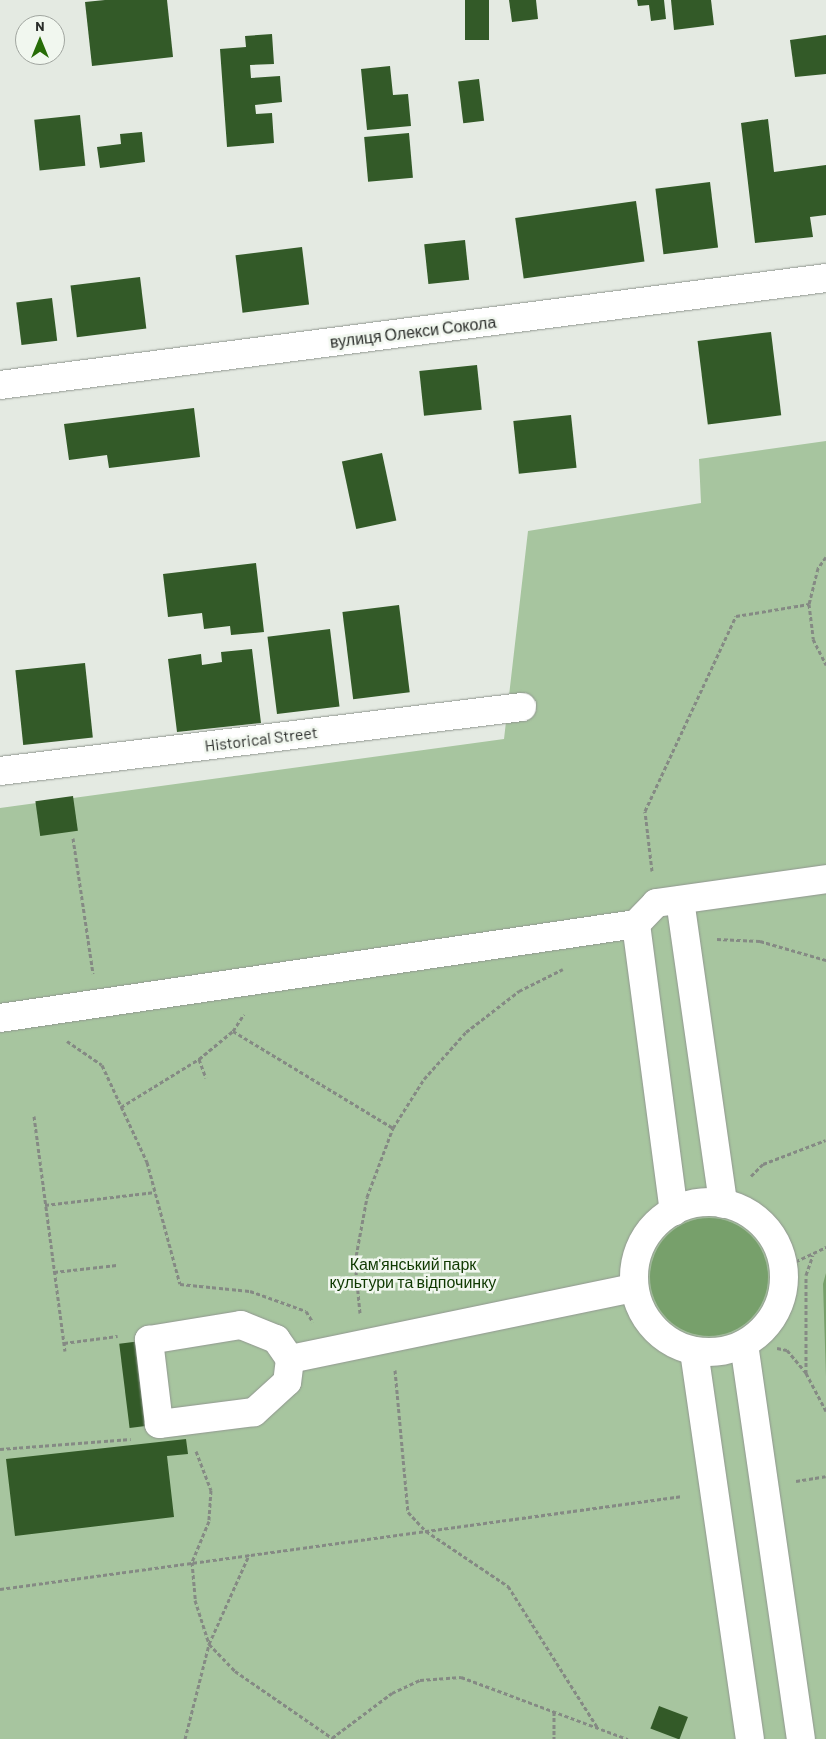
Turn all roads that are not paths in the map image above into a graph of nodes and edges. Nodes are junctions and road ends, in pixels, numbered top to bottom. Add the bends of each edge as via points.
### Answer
1 (826, 278) edge
2 (0, 385) edge
3 (522, 707) dead end
4 (0, 771) edge
5 (826, 879) edge
6 (668, 902) junction
7 (636, 924) junction
8 (0, 1018) edge
9 (723, 1204) junction
10 (674, 1210) junction
11 (633, 1288) junction
12 (746, 1343) junction
13 (694, 1351) junction
14 (290, 1359) junction
15 (750, 1739) edge
16 (801, 1739) edge

1 - 2 street, вулиця Олекси Сокола
3 - 4 street, Historical Street
5 - 6 street
6 - 7 street
6 - 9 street via 685,938
7 - 8 street
7 - 10 street
9 - 10 street via 698,1202
9 - 12 street via 754,1217 774,1239 784,1267 782,1296 770,1323
10 - 11 street via 648,1232 635,1259
11 - 13 street via 643,1316 663,1338
11 - 14 street
12 - 13 street via 719,1352
12 - 16 street
13 - 15 street
14 - 14 street via 287,1382 254,1412 159,1424 150,1340 241,1325 276,1339

